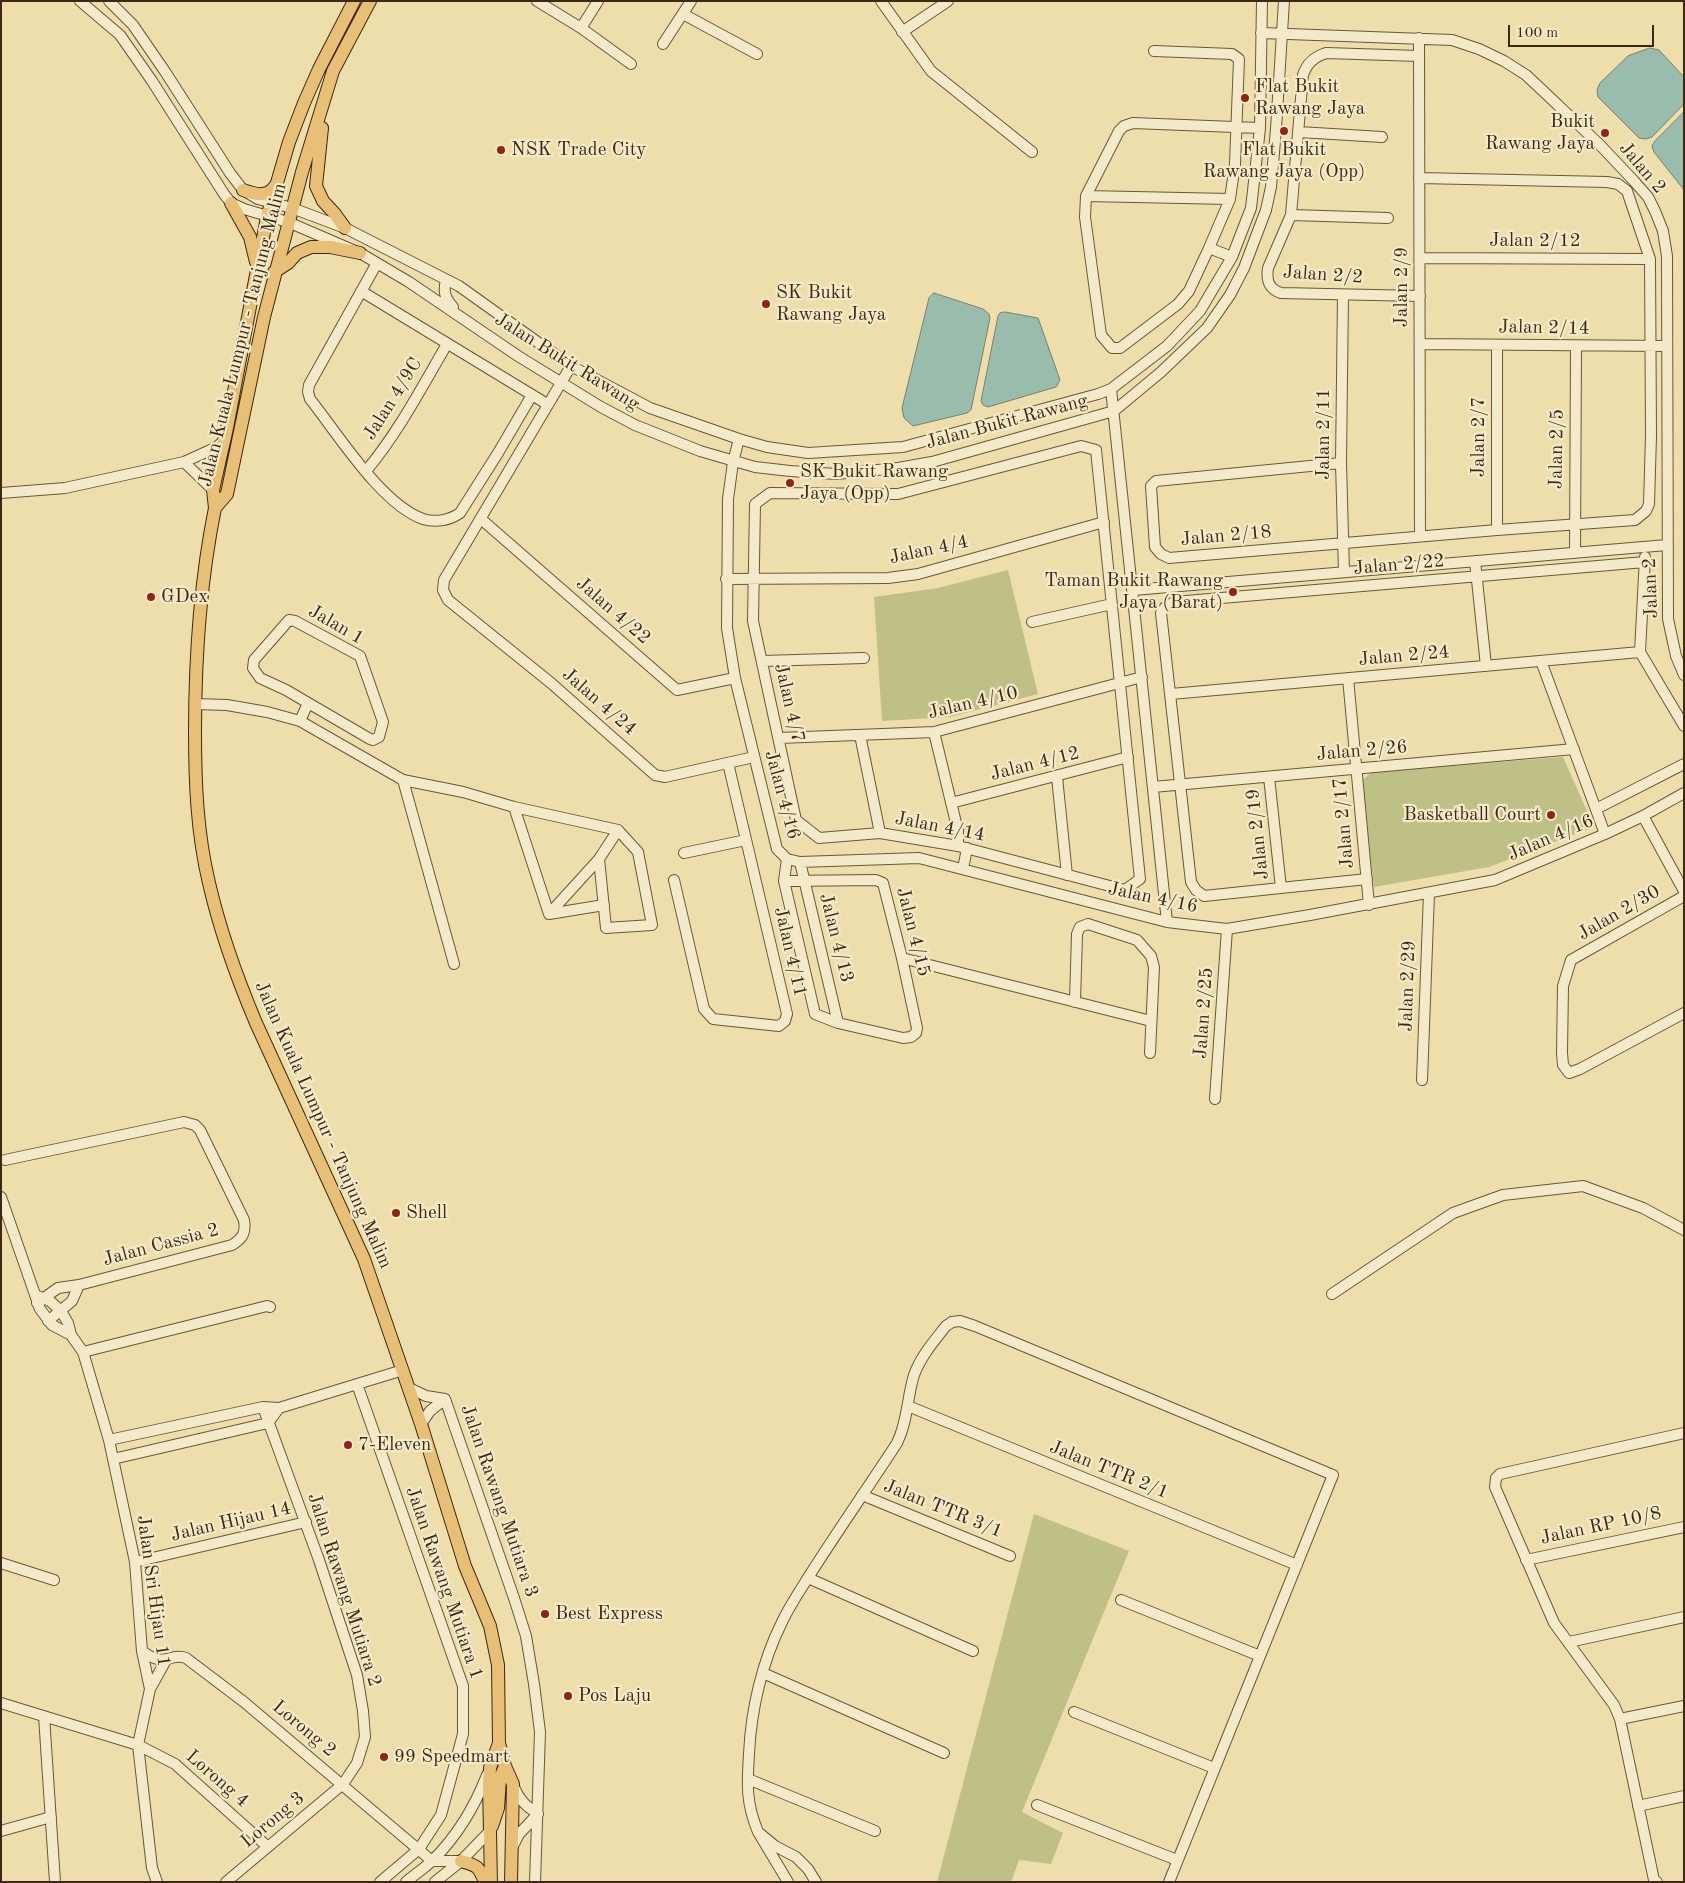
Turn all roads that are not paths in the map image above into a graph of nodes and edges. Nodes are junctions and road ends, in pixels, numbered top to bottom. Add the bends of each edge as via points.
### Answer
1 (80, 1) edge
2 (110, 1) edge
3 (354, 1) edge
4 (370, 1) edge
5 (537, 1) edge
6 (598, 1) edge
7 (692, 1) edge
8 (881, 1) edge
9 (948, 1) edge
10 (1262, 1) edge
11 (1284, 1) edge
12 (683, 14) junction
13 (581, 28) junction
14 (902, 32) junction
15 (1261, 33) junction
16 (1283, 33) junction
17 (1419, 38) junction
18 (663, 44) dead end
19 (1154, 51) dead end
20 (153, 54) junction
21 (757, 54) dead end
22 (1419, 56) junction
23 (140, 64) junction
24 (631, 64) dead end
25 (334, 71) junction
26 (1237, 126) junction
27 (1260, 128) junction
28 (1299, 132) junction
29 (1382, 136) dead end
30 (1032, 152) dead end
31 (280, 177) junction
32 (1419, 178) junction
33 (243, 190) junction
34 (1086, 196) junction
35 (1230, 199) junction
36 (272, 202) junction
37 (232, 203) junction
38 (292, 208) junction
39 (1291, 215) junction
40 (268, 217) junction
41 (1388, 218) dead end
42 (288, 222) junction
43 (344, 228) junction
44 (1209, 248) junction
45 (360, 253) junction
46 (1232, 257) junction
47 (1420, 258) junction
48 (1650, 259) junction
49 (377, 263) junction
50 (257, 272) junction
51 (274, 272) junction
52 (446, 280) junction
53 (361, 291) junction
54 (1342, 295) junction
55 (1420, 296) junction
56 (459, 314) junction
57 (447, 344) junction
58 (1420, 344) junction
59 (1497, 345) junction
60 (1576, 346) junction
61 (1650, 346) junction
62 (1667, 346) junction
63 (571, 366) junction
64 (560, 383) junction
65 (1110, 389) junction
66 (532, 395) junction
67 (547, 404) junction
68 (1114, 411) junction
69 (739, 439) junction
70 (223, 441) junction
71 (184, 462) junction
72 (733, 462) junction
73 (1341, 463) junction
74 (366, 472) junction
75 (213, 490) junction
76 (1, 493) edge
77 (214, 508) junction
78 (481, 519) junction
79 (1104, 522) junction
80 (1574, 524) junction
81 (1497, 530) junction
82 (1420, 536) junction
83 (1342, 543) junction
84 (1667, 545) junction
85 (1645, 547) junction
86 (1575, 553) junction
87 (1475, 561) junction
88 (1645, 562) junction
89 (1344, 572) junction
90 (1476, 576) junction
91 (753, 578) junction
92 (726, 579) junction
93 (1133, 590) junction
94 (1112, 604) junction
95 (1032, 622) dead end
96 (1684, 637) edge
97 (1673, 642) junction
98 (1640, 652) junction
99 (864, 658) dead end
100 (762, 661) junction
101 (1542, 661) junction
102 (1486, 666) junction
103 (1684, 675) edge
104 (1142, 676) junction
105 (735, 678) junction
106 (1348, 678) junction
107 (1121, 682) junction
108 (1171, 694) junction
109 (308, 703) junction
110 (195, 704) junction
111 (300, 721) junction
112 (1684, 726) edge
113 (934, 732) junction
114 (860, 735) junction
115 (779, 738) junction
116 (1574, 749) junction
117 (754, 757) junction
118 (1128, 757) junction
119 (728, 763) junction
120 (1684, 764) edge
121 (1357, 769) junction
122 (1057, 776) junction
123 (1269, 777) junction
124 (403, 780) junction
125 (1181, 785) junction
126 (1153, 787) junction
127 (1684, 793) edge
128 (951, 803) junction
129 (514, 807) junction
130 (1596, 809) junction
131 (1643, 816) junction
132 (808, 829) joint
133 (618, 830) junction
134 (880, 833) junction
135 (1606, 834) junction
136 (746, 840) junction
137 (962, 847) junction
138 (684, 853) dead end
139 (598, 859) junction
140 (788, 859) junction
141 (800, 862) junction
142 (963, 869) junction
143 (1067, 875) junction
144 (1367, 879) junction
145 (674, 880) dead end
146 (804, 880) junction
147 (784, 881) junction
148 (1281, 888) junction
149 (1684, 891) edge
150 (1429, 893) junction
151 (1684, 896) edge
152 (604, 905) junction
153 (1369, 905) junction
154 (549, 914) junction
155 (1167, 922) junction
156 (1226, 929) junction
157 (902, 958) junction
158 (454, 964) dead end
159 (1075, 1002) junction
160 (1684, 1013) edge
161 (1151, 1021) junction
162 (838, 1023) junction
163 (1150, 1053) dead end
164 (1422, 1080) dead end
165 (1216, 1099) dead end
166 (6, 1160) dead end
167 (1, 1197) edge
168 (1684, 1230) edge
169 (79, 1285) junction
170 (1332, 1294) dead end
171 (39, 1298) junction
172 (270, 1307) dead end
173 (61, 1311) junction
174 (48, 1321) junction
175 (72, 1335) junction
176 (83, 1352) junction
177 (403, 1370) junction
178 (357, 1384) junction
179 (409, 1388) junction
180 (445, 1399) junction
181 (908, 1406) junction
182 (263, 1407) junction
183 (279, 1408) junction
184 (268, 1423) junction
185 (421, 1424) junction
186 (1684, 1433) edge
187 (109, 1440) junction
188 (113, 1459) junction
189 (862, 1495) junction
190 (306, 1522) junction
191 (1684, 1527) edge
192 (1010, 1556) dead end
193 (1526, 1560) junction
194 (135, 1562) junction
195 (1, 1563) edge
196 (1297, 1564) junction
197 (808, 1578) junction
198 (54, 1580) dead end
199 (1121, 1600) dead end
200 (1684, 1617) edge
201 (1569, 1642) junction
202 (142, 1651) junction
203 (973, 1651) dead end
204 (1260, 1656) junction
205 (166, 1660) junction
206 (763, 1673) junction
207 (150, 1689) junction
208 (1, 1703) edge
209 (1684, 1706) edge
210 (1074, 1712) dead end
211 (44, 1716) junction
212 (1620, 1719) junction
213 (499, 1742) junction
214 (138, 1745) junction
215 (944, 1753) dead end
216 (505, 1766) junction
217 (490, 1768) junction
218 (1214, 1768) junction
219 (748, 1779) junction
220 (343, 1784) junction
221 (513, 1784) junction
222 (1684, 1796) edge
223 (1037, 1805) dead end
224 (1638, 1806) junction
225 (538, 1814) junction
226 (51, 1817) junction
227 (1, 1831) edge
228 (875, 1831) dead end
229 (489, 1832) junction
230 (758, 1832) junction
231 (268, 1847) junction
232 (420, 1849) junction
233 (512, 1850) junction
234 (432, 1860) junction
235 (1177, 1860) junction
236 (461, 1861) junction
237 (55, 1882) edge
238 (157, 1882) edge
239 (226, 1882) edge
240 (380, 1882) edge
241 (406, 1882) edge
242 (433, 1882) edge
243 (485, 1882) edge
244 (491, 1882) edge
245 (510, 1882) edge
246 (535, 1882) edge
247 (788, 1882) edge
248 (816, 1882) edge
249 (1169, 1882) edge
250 (1657, 1882) edge

1 - 23 street via 120,35
2 - 20 street via 133,25
3 - 31 main road, Jalan Kuala Lumpur - Tanjung Malim via 304,103
4 - 25 main road, Jalan Kuala Lumpur - Tanjung Malim
5 - 13 street
6 - 13 street
7 - 12 street
8 - 14 street
9 - 14 street
10 - 15 street, Jalan Bukit Rawang
11 - 16 street, Jalan Bukit Rawang
12 - 18 street
12 - 21 street
13 - 24 street
14 - 30 street via 931,71
15 - 16 street, Jalan 2
15 - 27 street, Jalan Bukit Rawang
16 - 17 street, Jalan 2
16 - 68 street, Jalan Bukit Rawang via 1270,188 1261,227 1244,268 1207,328
17 - 22 street, Jalan 2/9
17 - 62 street, Jalan 2 via 1452,40 1479,49 1526,75 1600,145 1648,197 1664,231
19 - 26 street via 1238,56
20 - 23 street
20 - 33 street
22 - 28 street, Jalan 2/2 via 1326,53 1316,57 1306,66 1303,75
22 - 32 street, Jalan 2/9
23 - 37 street
25 - 38 main road, Jalan Kuala Lumpur - Tanjung Malim
25 - 43 main road via 320,141 316,186
26 - 27 street
26 - 34 street via 1126,124 1119,131
26 - 35 street
27 - 46 street, Jalan Bukit Rawang via 1251,208
28 - 29 street
28 - 39 street, Jalan 2/2
31 - 33 main road via 269,193 258,195
31 - 36 main road, Jalan Kuala Lumpur - Tanjung Malim
32 - 47 street, Jalan 2/9
32 - 48 street, Jalan 2/18 via 1614,183 1628,191
33 - 36 street, Jalan Bukit Rawang via 258,200
34 - 35 street
34 - 44 street via 1087,239 1101,335 1112,348 1120,348 1178,304 1189,291
35 - 44 street
36 - 38 street, Jalan Bukit Rawang
36 - 40 main road, Jalan Kuala Lumpur - Tanjung Malim
37 - 40 street, Jalan Bukit Rawang
37 - 50 main road via 253,247
38 - 42 main road, Jalan Kuala Lumpur - Tanjung Malim
38 - 43 street, Jalan Bukit Rawang
39 - 41 street
39 - 54 street, Jalan 2/2 via 1268,268 1269,284 1281,293
40 - 42 street, Jalan Bukit Rawang
40 - 50 main road, Jalan Kuala Lumpur - Tanjung Malim
42 - 45 street, Jalan Bukit Rawang
42 - 51 main road, Jalan Kuala Lumpur - Tanjung Malim
43 - 52 street, Jalan Bukit Rawang
44 - 46 street
45 - 49 street, Jalan Bukit Rawang
45 - 51 main road via 311,247
46 - 65 street, Jalan Bukit Rawang via 1200,311 1167,346
47 - 48 street, Jalan 2/12
47 - 55 street, Jalan 2/9
48 - 61 street, Jalan 2/18
49 - 53 street
49 - 56 street, Jalan Bukit Rawang
50 - 70 main road, Jalan Kuala Lumpur - Tanjung Malim
51 - 77 main road, Jalan Kuala Lumpur - Tanjung Malim via 227,494
52 - 56 street via 447,300
52 - 63 street, Jalan Bukit Rawang
53 - 57 street
53 - 74 street via 308,392
54 - 55 street, Jalan 2/2
54 - 73 street, Jalan 2/11
55 - 58 street, Jalan 2/9
56 - 64 street, Jalan Bukit Rawang
57 - 66 street
57 - 74 street, Jalan 4/9C via 378,458
58 - 59 street, Jalan 2/14
58 - 82 street, Jalan 2/9
59 - 60 street, Jalan 2/14
59 - 81 street, Jalan 2/7
60 - 61 street, Jalan 2/14
60 - 80 street, Jalan 2/5
61 - 62 street, Jalan 2/14
61 - 80 street, Jalan 2/18 via 1649,504 1635,520
62 - 84 street, Jalan 2
63 - 64 street
63 - 69 street, Jalan Bukit Rawang via 650,408
64 - 67 street
64 - 72 street, Jalan Bukit Rawang via 636,425
65 - 68 street
65 - 69 street, Jalan Bukit Rawang via 903,447 808,453
66 - 67 street
66 - 74 street via 460,513 452,519 424,519 396,502
67 - 78 street
68 - 72 street, Jalan Bukit Rawang via 932,462 898,468 836,474 780,470
68 - 93 street
69 - 72 street, Jalan 4/16
70 - 71 street via 218,447
70 - 75 main road, Jalan Kuala Lumpur - Tanjung Malim
71 - 75 street
71 - 76 street via 65,488
72 - 92 street, Jalan 4/16 via 728,499
73 - 83 street, Jalan 2/11
73 - 83 street, Jalan 2/18 via 1156,480 1151,486 1155,547 1168,558
75 - 77 main road, Jalan Kuala Lumpur - Tanjung Malim
77 - 110 main road, Jalan Kuala Lumpur - Tanjung Malim via 198,621
78 - 105 street, Jalan 4/22 via 677,690
78 - 119 street, Jalan 4/24 via 444,580 443,590 448,600 551,682 655,775 665,777
79 - 91 street, Jalan 4/4 via 918,574 888,578
79 - 91 street, Jalan 4/7 via 1096,450 1081,446 898,494 770,493 755,504
79 - 94 street
80 - 81 street, Jalan 2/18
80 - 86 street, Jalan 2/5
81 - 82 street, Jalan 2/18
82 - 83 street, Jalan 2/18
83 - 89 street, Jalan 2/11
84 - 85 street
84 - 97 street, Jalan 2 via 1668,620
85 - 86 street
85 - 88 street
86 - 87 street
87 - 89 street
87 - 90 street
88 - 90 street, Jalan 2/22
88 - 98 street
89 - 93 street
90 - 102 street
90 - 108 street, Jalan 2/22 via 1174,602 1161,613
91 - 92 street, Jalan 4/4
91 - 100 street, Jalan 4/7 via 754,621
92 - 105 street, Jalan 4/16 via 727,628
93 - 104 street
94 - 95 street
94 - 107 street
96 - 97 street
97 - 103 street, Jalan 2
98 - 101 street, Jalan 2/24
98 - 112 street
99 - 100 street
100 - 115 street, Jalan 4/7
101 - 102 street, Jalan 2/24
101 - 116 street
102 - 106 street, Jalan 2/24
104 - 107 street, Jalan 4/10
104 - 126 street
105 - 117 street, Jalan 4/16
106 - 108 street, Jalan 2/24
106 - 121 street, Jalan 2/17
107 - 113 street, Jalan 4/10
107 - 118 street
108 - 125 street
109 - 109 street, Jalan 1 via 260,678 253,668 254,660 289,620 360,656 383,722 380,735 370,739
109 - 111 street
110 - 111 street via 259,710
110 - 177 main road, Jalan Kuala Lumpur - Tanjung Malim via 198,825 209,883 228,948 256,1023 364,1259
111 - 124 street
113 - 114 street, Jalan 4/10
113 - 128 street
114 - 115 street, Jalan 4/10
114 - 134 street
115 - 132 street, Jalan 4/7 via 796,820
116 - 121 street, Jalan 2/26
116 - 130 street
117 - 119 street, Jalan 4/24
117 - 140 street, Jalan 4/16 via 777,849
118 - 122 street, Jalan 4/12
118 - 143 street, Jalan 4/14 via 1140,880 1125,890
119 - 136 street, Jalan 4/11
120 - 130 street
121 - 123 street, Jalan 2/26
121 - 144 street, Jalan 2/17
122 - 128 street, Jalan 4/12
122 - 143 street
123 - 125 street, Jalan 2/26
123 - 148 street, Jalan 2/19
124 - 129 street via 463,792
124 - 158 street
125 - 126 street, Jalan 2/26
125 - 148 street via 1191,882 1196,890 1204,896
126 - 155 street
127 - 131 street, Jalan 4/16
128 - 137 street
129 - 133 street
129 - 154 street
130 - 135 street
131 - 135 street, Jalan 4/16
131 - 149 street
132 - 134 street, Jalan 4/14 via 819,838
133 - 139 street
133 - 152 street via 638,852 652,925 606,928
134 - 137 street, Jalan 4/14
135 - 150 street, Jalan 4/16 via 1495,880
136 - 138 street
136 - 145 street, Jalan 4/11 via 787,1014 785,1022 779,1026 712,1019 704,1009
137 - 142 street
137 - 143 street, Jalan 4/14
139 - 152 street
139 - 154 street
140 - 141 street, Jalan 4/16
140 - 147 street
141 - 142 street, Jalan 4/16 via 919,858
141 - 146 street, Jalan 4/13
142 - 155 street, Jalan 4/16
144 - 148 street
144 - 153 street, Jalan 2/17
146 - 147 street, Jalan 4/15
146 - 157 street, Jalan 4/15 via 881,881
146 - 162 street, Jalan 4/13
147 - 162 street via 815,1014
150 - 153 street, Jalan 4/16
150 - 164 street, Jalan 2/29
151 - 160 street, Jalan 2/30 via 1571,960 1563,986 1563,1065 1570,1073 1580,1069
152 - 154 street
153 - 156 street, Jalan 4/16
155 - 156 street, Jalan 4/16
156 - 165 street, Jalan 2/25
157 - 159 street
157 - 162 street, Jalan 4/15 via 916,1033 903,1038
159 - 161 street
159 - 161 street via 1077,934 1080,927 1088,924 1137,940 1151,956 1154,966
161 - 163 street
166 - 169 street, Jalan Cassia 2 via 184,1122 200,1130 244,1220 246,1231 241,1240
167 - 171 street
168 - 170 street via 1643,1208 1584,1186 1503,1195 1453,1213
169 - 171 street, Jalan Cassia 2 via 58,1288
169 - 173 street via 72,1301
171 - 173 street
171 - 174 street
172 - 176 street
173 - 174 street
173 - 175 street, Jalan Sri Hijau 11
174 - 175 street
175 - 176 street, Jalan Sri Hijau 11
176 - 187 street, Jalan Sri Hijau 11
177 - 178 street
177 - 179 main road, Jalan Kuala Lumpur - Tanjung Malim
178 - 183 street
178 - 232 street, Jalan Rawang Mutiara 1 via 463,1686 463,1734 441,1815
179 - 180 street via 426,1396
179 - 185 main road, Jalan Kuala Lumpur - Tanjung Malim
180 - 185 street via 430,1411
180 - 225 street, Jalan Rawang Mutiara 3 via 526,1636 540,1732
181 - 189 street via 899,1438
181 - 196 street, Jalan TTR 2/1
181 - 196 street via 919,1363 946,1326 960,1321 1000,1336 1333,1475
182 - 183 street
182 - 184 street, Jalan Rawang Mutiara 2
182 - 187 street
183 - 184 street
184 - 188 street
184 - 190 street, Jalan Rawang Mutiara 2
185 - 213 main road, Jalan Kuala Lumpur - Tanjung Malim via 452,1529 490,1626 498,1665
186 - 193 street via 1500,1474 1495,1487
187 - 188 street, Jalan Sri Hijau 11
188 - 194 street, Jalan Sri Hijau 11
189 - 192 street, Jalan TTR 3/1
189 - 197 street
190 - 194 street, Jalan Hijau 14
190 - 220 street, Jalan Rawang Mutiara 2 via 360,1687 365,1737 357,1763
191 - 193 street, Jalan RP 10/8
193 - 201 street via 1554,1623
194 - 202 street, Jalan Sri Hijau 11
195 - 198 street
196 - 204 street
197 - 203 street
197 - 206 street via 782,1622
199 - 204 street
200 - 201 street
201 - 212 street via 1607,1692
202 - 205 street, Lorong 2 via 156,1660
202 - 207 street, Jalan Sri Hijau 11
204 - 218 street
205 - 207 street, Jalan Sri Hijau 11
205 - 220 street, Lorong 2 via 186,1658
206 - 215 street
206 - 219 street via 754,1709
207 - 214 street, Jalan Sri Hijau 11
208 - 211 street, Lorong 4
209 - 212 street
210 - 218 street
211 - 214 street, Lorong 4
211 - 226 street
212 - 224 street
213 - 216 main road
213 - 217 main road
214 - 231 street, Lorong 4 via 175,1764
214 - 238 street, Jalan Sri Hijau 11 via 152,1868
216 - 221 main road
216 - 229 main road via 500,1778 496,1820
217 - 229 main road
217 - 234 street via 459,1830
218 - 235 street
219 - 228 street
219 - 230 street via 749,1810
220 - 231 street, Lorong 3
220 - 232 street, Lorong 2
221 - 225 street via 518,1798
221 - 233 main road
222 - 224 street
223 - 235 street
224 - 250 street
225 - 233 street via 519,1834
225 - 246 street, Jalan Rawang Mutiara 3
226 - 227 street
226 - 237 street
229 - 236 street
229 - 244 main road
230 - 247 street
230 - 248 street via 796,1857
231 - 239 street, Lorong 3
232 - 234 street, Lorong 2
232 - 240 street, Jalan Rawang Mutiara 1
233 - 245 main road
234 - 236 street
234 - 241 street
234 - 242 street
235 - 249 street
236 - 242 street
236 - 243 main road via 477,1866

